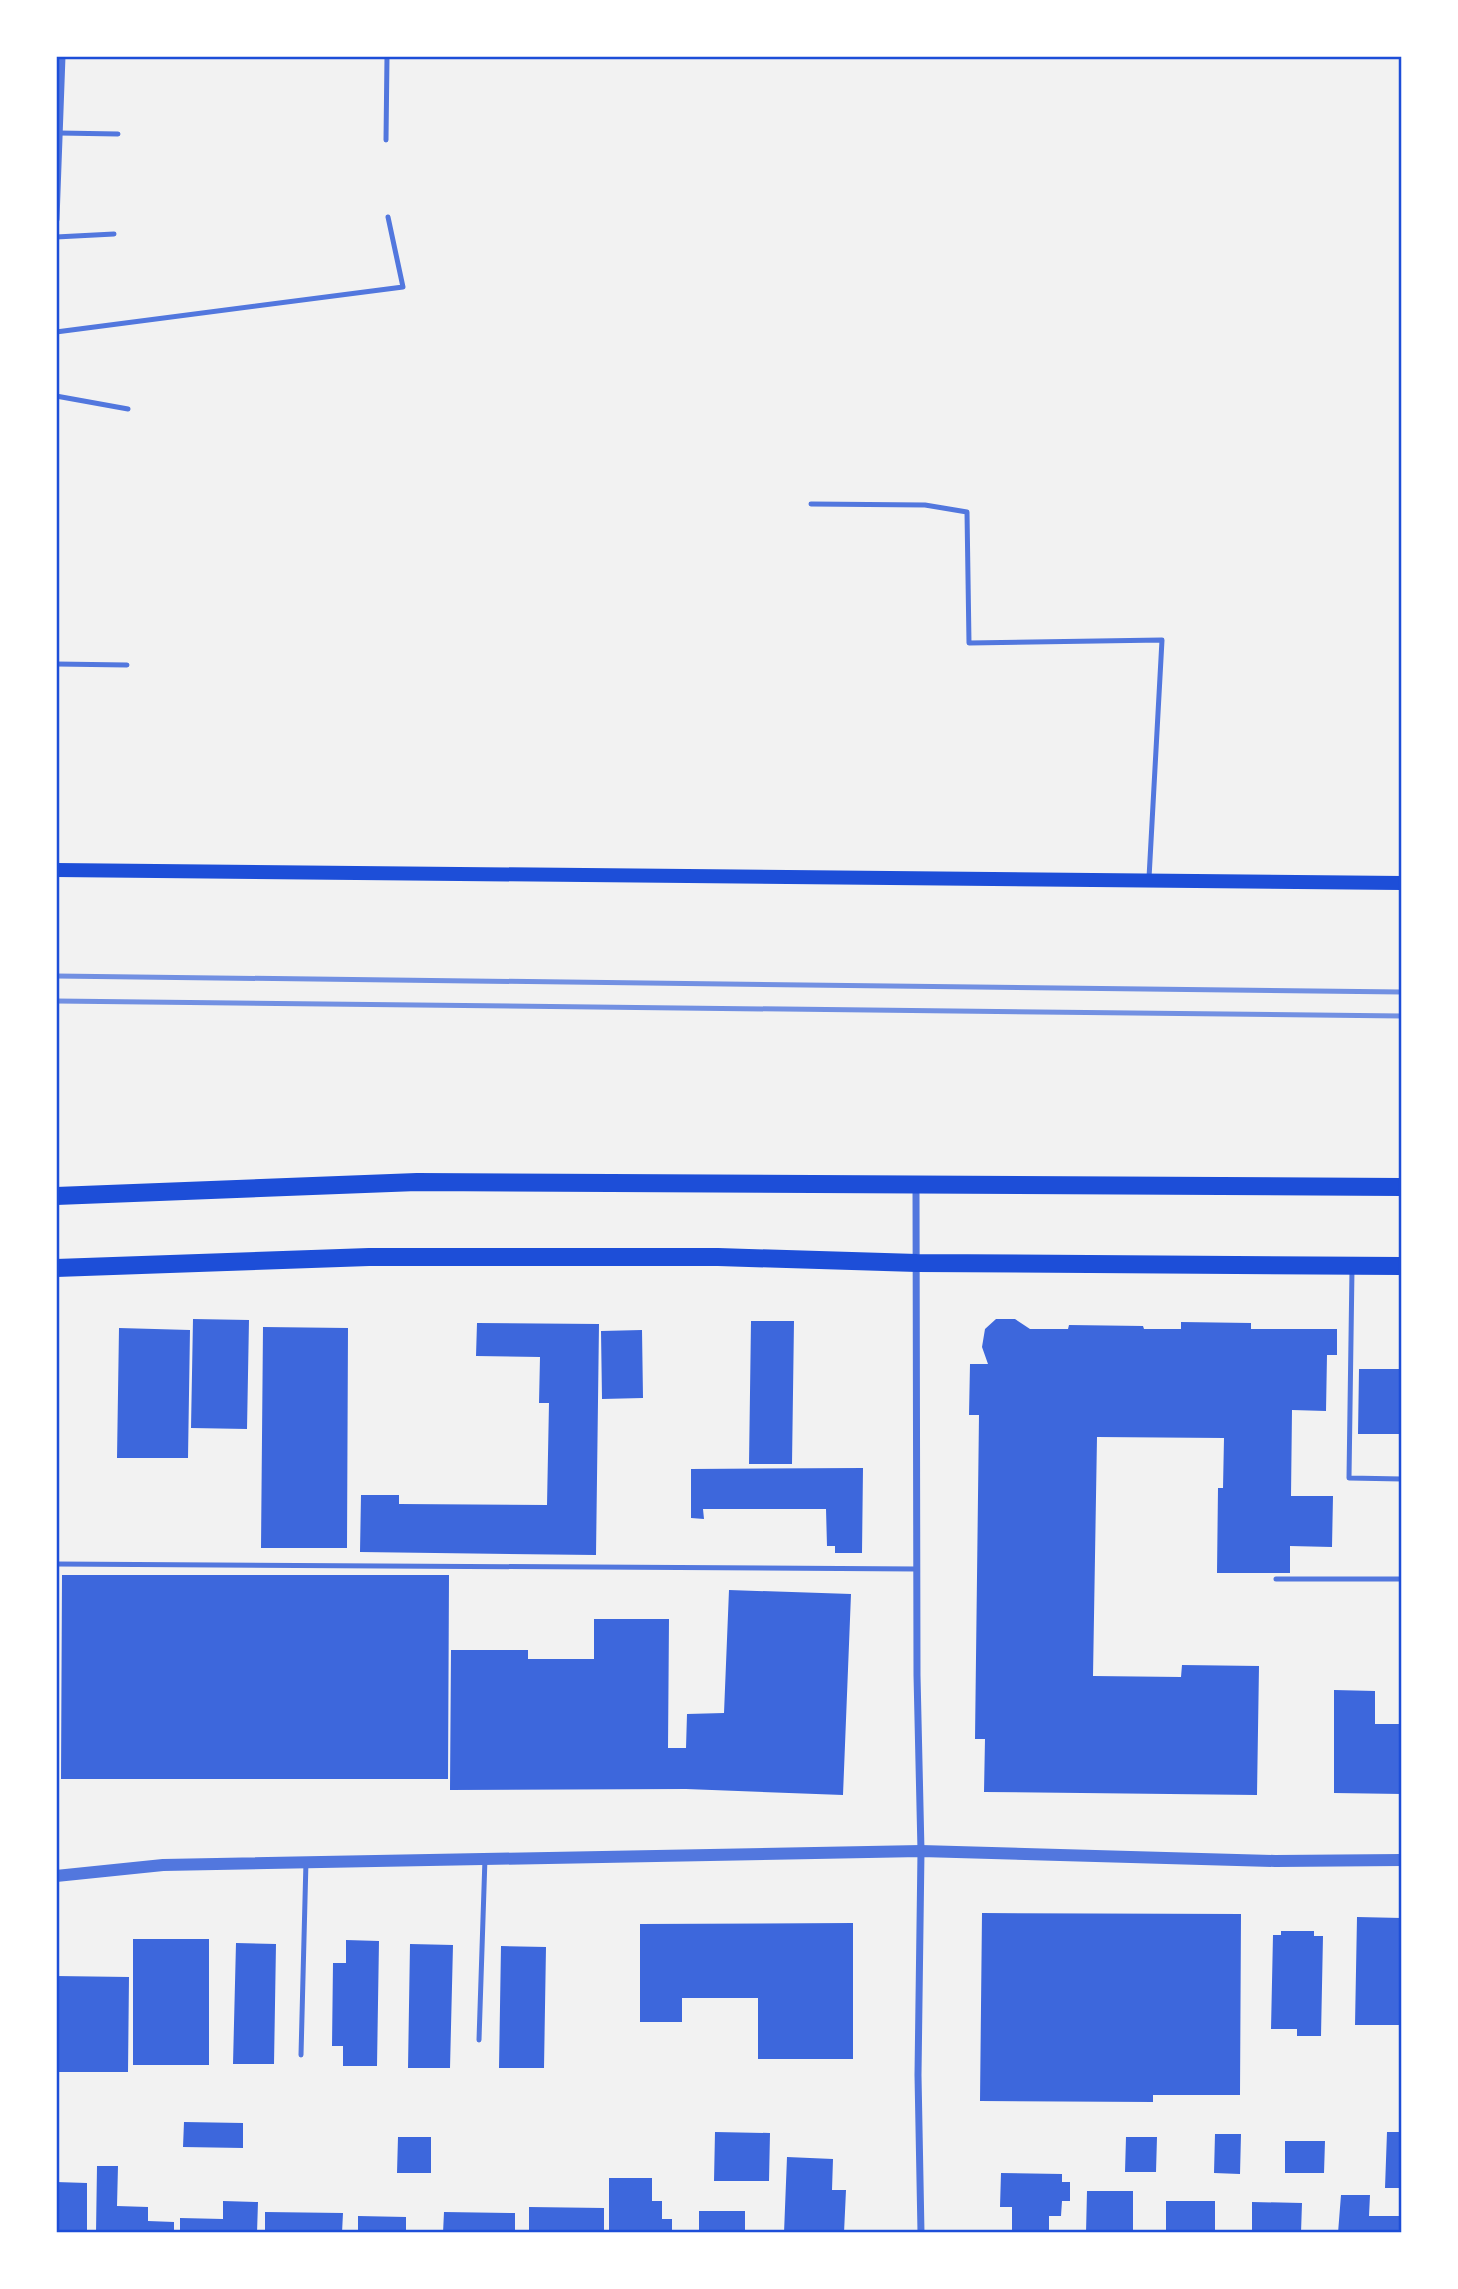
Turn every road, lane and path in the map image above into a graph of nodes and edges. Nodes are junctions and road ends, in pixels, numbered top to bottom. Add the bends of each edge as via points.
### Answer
1 (62, 56) edge
2 (387, 56) edge
3 (59, 133) junction
4 (118, 134) dead end
5 (386, 140) dead end
6 (57, 169) edge
7 (387, 217) dead end
8 (56, 219) edge
9 (114, 234) dead end
10 (56, 237) edge
11 (56, 332) edge
12 (56, 396) edge
13 (128, 409) dead end
14 (811, 504) dead end
15 (56, 664) edge
16 (127, 665) dead end
17 (56, 870) edge
18 (1149, 881) junction
19 (1402, 883) edge
20 (916, 1185) junction
21 (1402, 1187) edge
22 (56, 1196) edge
23 (917, 1263) junction
24 (1352, 1266) junction
25 (1402, 1266) edge
26 (56, 1268) edge
27 (1402, 1479) edge
28 (56, 1564) edge
29 (917, 1569) junction
30 (1276, 1579) dead end
31 (1402, 1579) edge
32 (921, 1851) junction
33 (485, 1858) junction
34 (1402, 1860) edge
35 (306, 1861) junction
36 (56, 1876) edge
37 (479, 2040) dead end
38 (301, 2055) dead end
39 (921, 2233) edge

1 - 3 street
2 - 5 lane
3 - 4 lane
3 - 6 street
6 - 8 street
7 - 11 lane via 403,287
9 - 10 lane
12 - 13 lane
14 - 18 lane via 925,505 967,512 969,643 1162,640
15 - 16 lane
17 - 18 main road
18 - 19 main road
20 - 21 main road
20 - 22 main road via 417,1182
20 - 23 street
23 - 24 main road
23 - 26 main road via 718,1257 369,1257
23 - 29 street
24 - 25 main road
24 - 27 lane via 1349,1478
28 - 29 lane
29 - 32 street
30 - 31 lane
32 - 33 street
32 - 34 street
32 - 39 street
33 - 35 street
33 - 37 lane
35 - 36 street via 163,1865
35 - 38 lane

